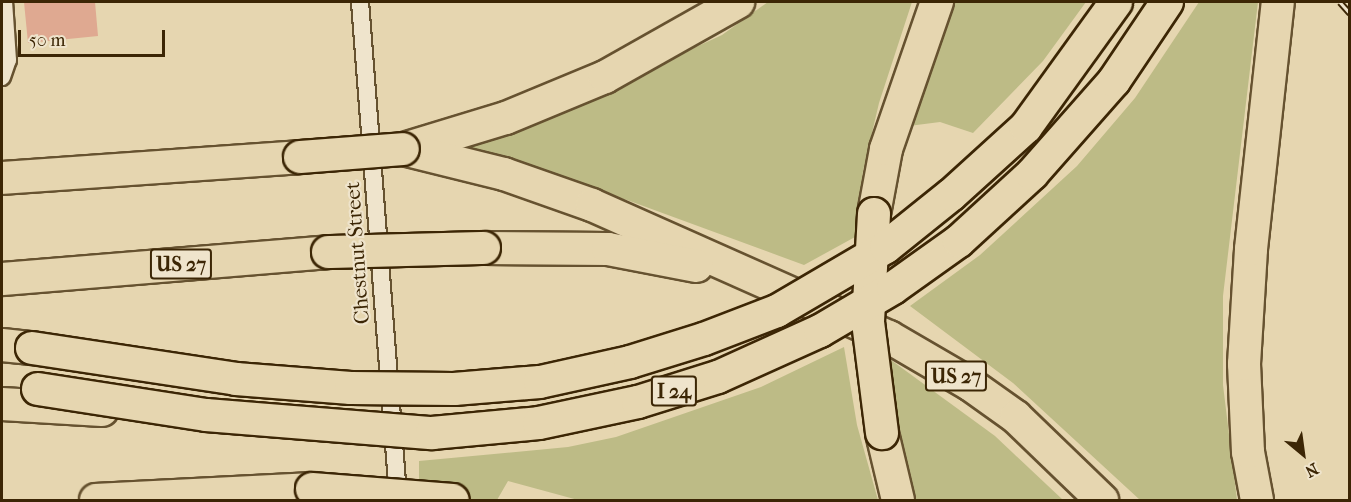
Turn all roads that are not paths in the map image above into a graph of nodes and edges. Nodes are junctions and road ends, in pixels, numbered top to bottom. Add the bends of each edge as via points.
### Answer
1 (4, 2) edge
2 (360, 2) edge
3 (738, 2) edge
4 (937, 2) edge
5 (1116, 2) edge
6 (1167, 2) edge
7 (1278, 2) edge
8 (2, 77) edge
9 (403, 149) junction
10 (2, 177) edge
11 (2, 279) edge
12 (783, 290) junction
13 (2, 345) edge
14 (2, 385) edge
15 (23, 400) edge
16 (96, 501) edge
17 (398, 501) edge
18 (453, 501) edge
19 (898, 501) edge
20 (1102, 501) edge
21 (1257, 501) edge

1 - 8 street via 8,60
2 - 17 street, Chestnut Street
3 - 9 highway via 653,53 595,82 506,118
4 - 19 highway, bridge via 886,149 874,214 868,322 882,433
5 - 13 highway, I 24, bridge via 1026,127 886,247 787,305 704,339 630,362 540,382 454,389 351,388 236,379
6 - 15 highway, I 24, bridge via 1114,81 1032,174 959,241 893,288 820,331 718,377 638,402 539,423 432,433
7 - 21 highway via 1251,249 1244,364 1248,452
9 - 10 highway, bridge
9 - 12 highway via 553,190
11 - 12 highway, US 27, bridge via 328,252 608,249 673,260
12 - 20 highway, US 27 via 889,337 971,385 1016,417
14 - 15 highway, I 24
16 - 18 highway, bridge via 312,489

